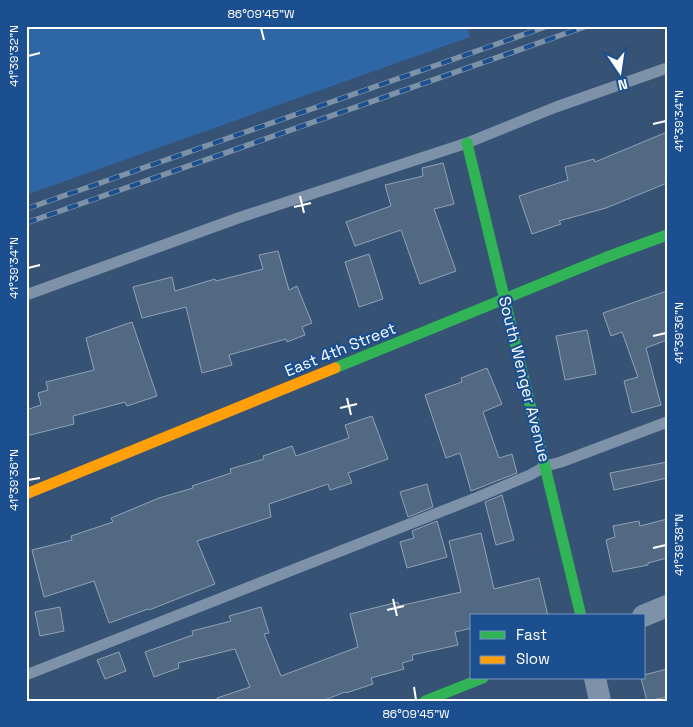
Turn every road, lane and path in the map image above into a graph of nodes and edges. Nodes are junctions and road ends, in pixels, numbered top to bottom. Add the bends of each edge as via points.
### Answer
1 (667, 68) edge
2 (467, 142) junction
3 (667, 235) edge
4 (26, 294) edge
5 (505, 299) junction
6 (667, 422) edge
7 (546, 466) junction
8 (26, 494) edge
9 (667, 606) edge
10 (581, 614) edge
11 (646, 615) edge
12 (26, 675) edge
13 (478, 680) edge
14 (595, 680) edge
15 (425, 701) edge
16 (600, 701) edge

1 - 2 lane
2 - 4 lane via 241,217
2 - 5 street, South Wenger Avenue
3 - 5 street, East 4th Street
5 - 7 street, South Wenger Avenue
5 - 8 street, East 4th Street
6 - 7 lane
7 - 10 street, South Wenger Avenue
7 - 12 lane via 478,497
9 - 11 street
13 - 15 street
14 - 16 street

